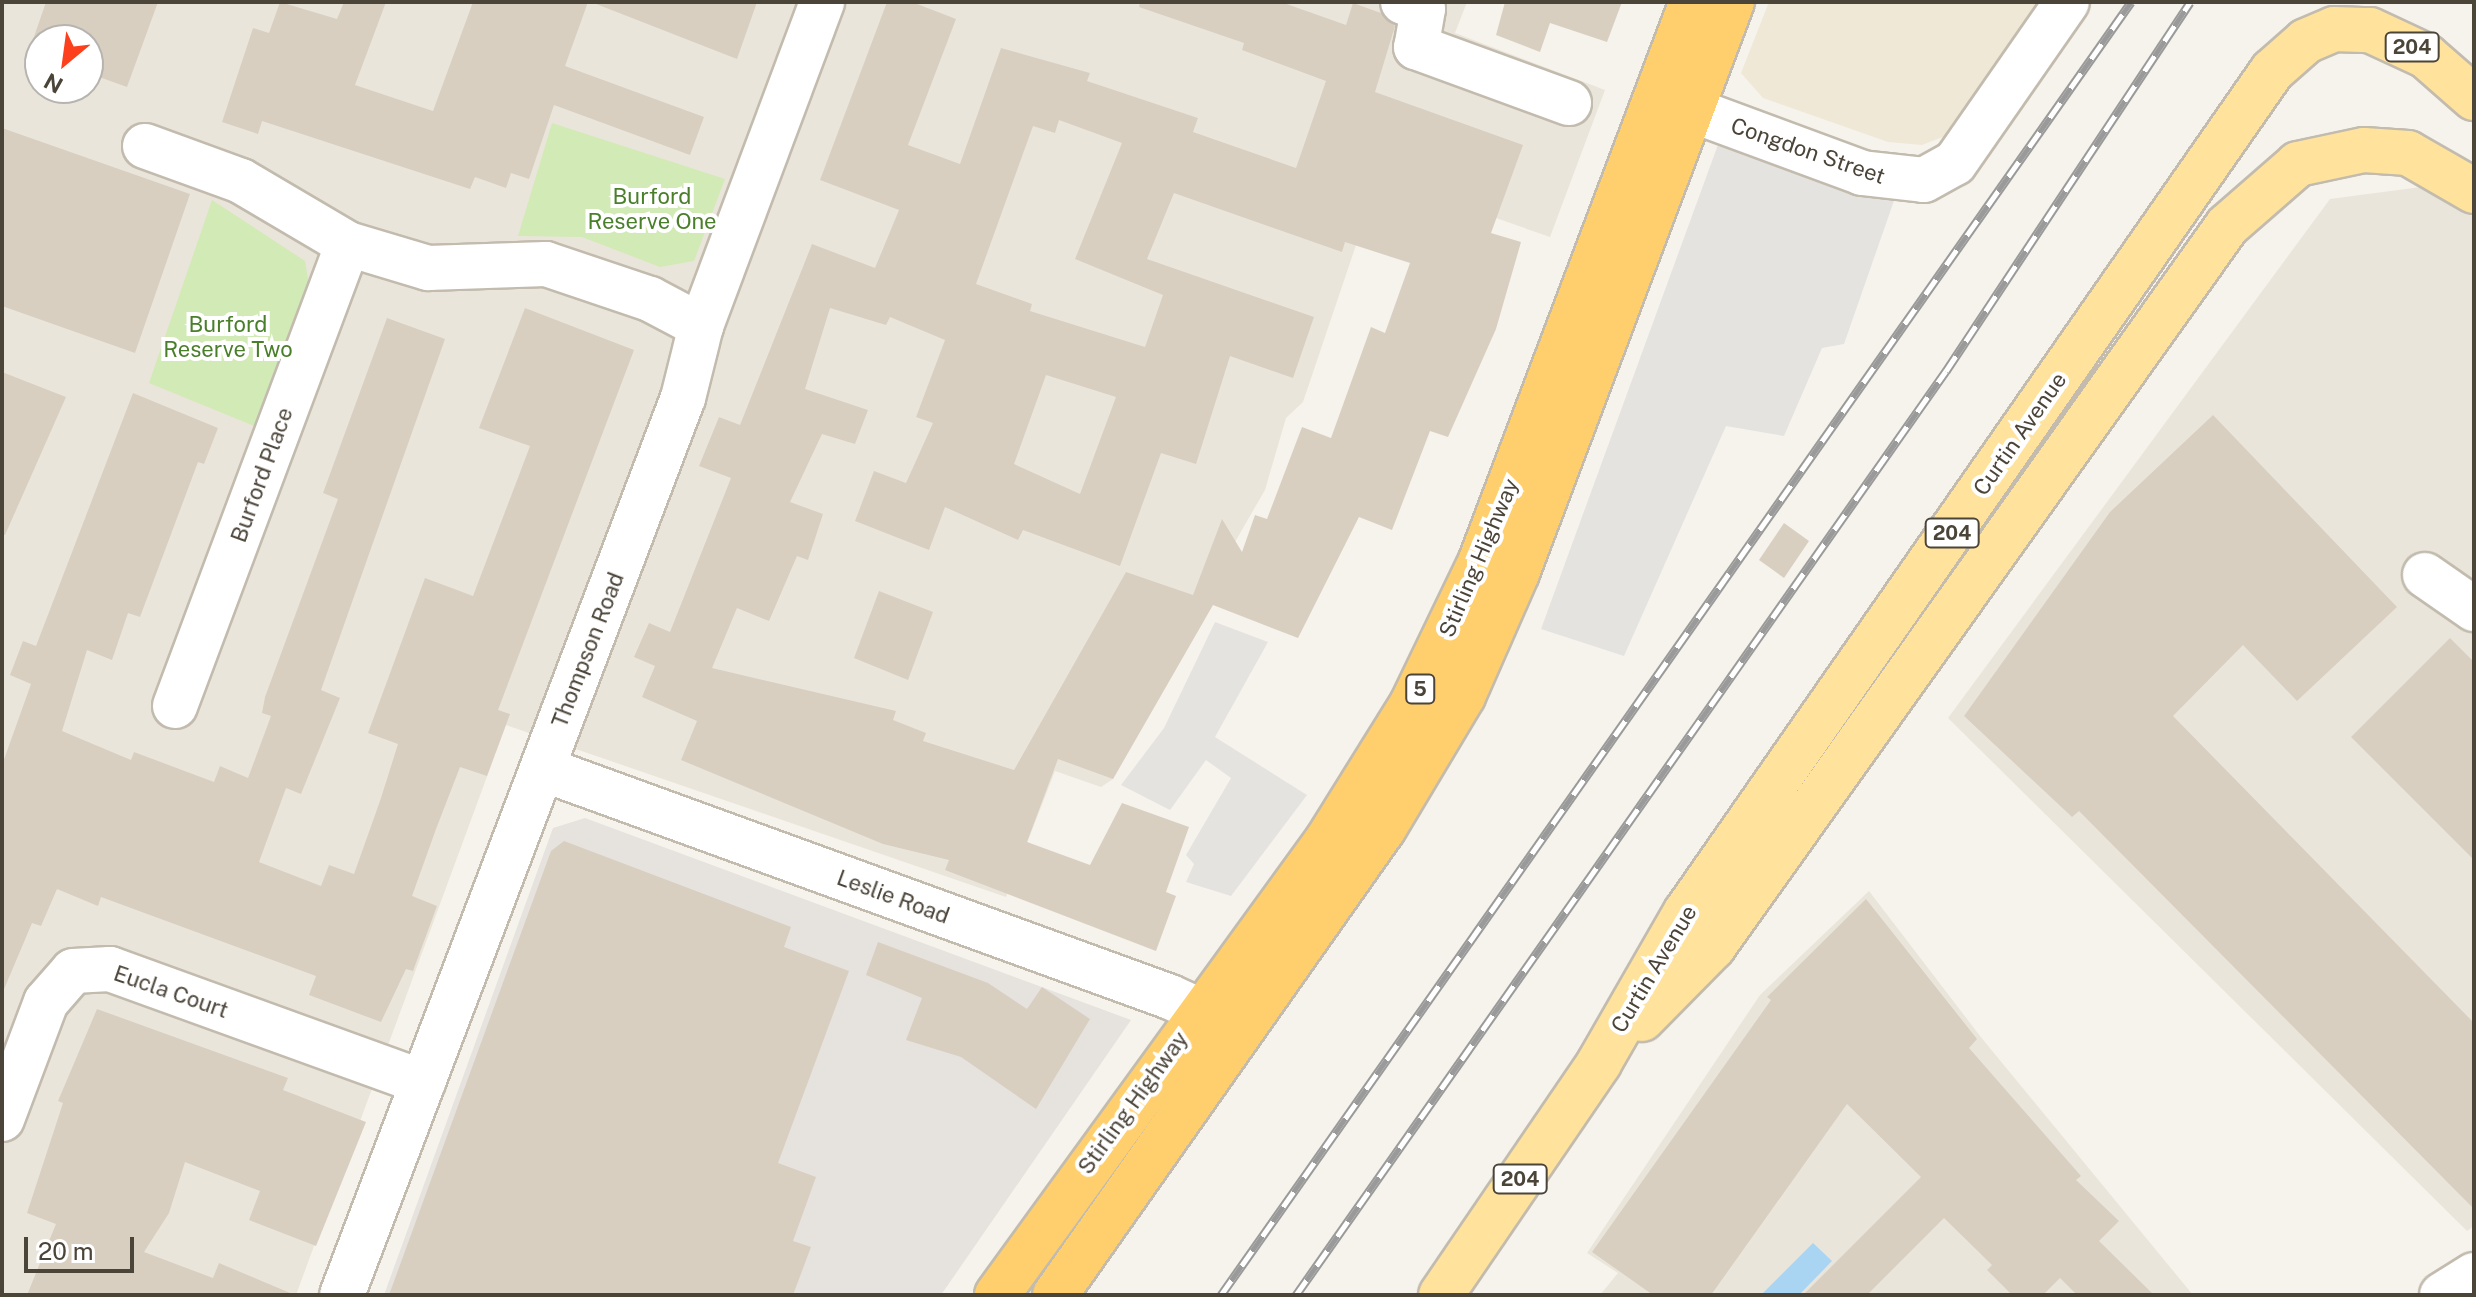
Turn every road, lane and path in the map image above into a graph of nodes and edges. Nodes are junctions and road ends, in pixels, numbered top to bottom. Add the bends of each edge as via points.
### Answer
1 (822, 2) edge
2 (1403, 2) edge
3 (1692, 2) edge
4 (1732, 2) edge
5 (2067, 2) edge
6 (2474, 98) edge
7 (1569, 103) dead end
8 (1673, 103) junction
9 (145, 146) dead end
10 (2474, 191) edge
11 (348, 244) junction
12 (701, 326) junction
13 (2425, 575) dead end
14 (2474, 609) edge
15 (175, 706) dead end
16 (543, 769) junction
17 (1201, 1009) junction
18 (1241, 1030) junction
19 (1599, 1063) junction
20 (423, 1082) junction
21 (2, 1119) edge
22 (2474, 1275) edge
23 (342, 1295) edge
24 (997, 1295) edge
25 (1055, 1295) edge
26 (1441, 1295) edge
27 (2442, 1295) edge

1 - 12 street, Thompson Road
2 - 7 street via 1423,9 1416,47
3 - 8 highway, Stirling Highway / 5
4 - 8 highway, Stirling Highway / 5
5 - 8 street, Congdon Street via 1955,163 1924,180 1862,173
6 - 19 main road, Curtin Avenue / 204 via 2403,41 2370,30 2334,29 2306,41 2272,71 1686,912
8 - 17 highway, Stirling Highway / 5 via 1441,647 1334,830
8 - 18 highway, Stirling Highway / 5 via 1517,573 1463,696 1384,828
9 - 11 street via 241,181
10 - 19 main road, Curtin Avenue / 204 via 2408,153 2364,150 2298,164 2227,226 1713,947
11 - 12 street via 428,268 546,264 650,299
11 - 15 street, Burford Place
12 - 16 street, Thompson Road via 683,398
13 - 14 street
16 - 17 street, Leslie Road
16 - 20 street, Thompson Road
17 - 18 street, Leslie Road
17 - 24 highway, Stirling Highway / 5
18 - 25 highway, Stirling Highway / 5
19 - 26 main road, Curtin Avenue / 204
20 - 21 street, Eucla Court via 110,969 73,971 46,1002
20 - 23 street, Thompson Road
22 - 27 street

